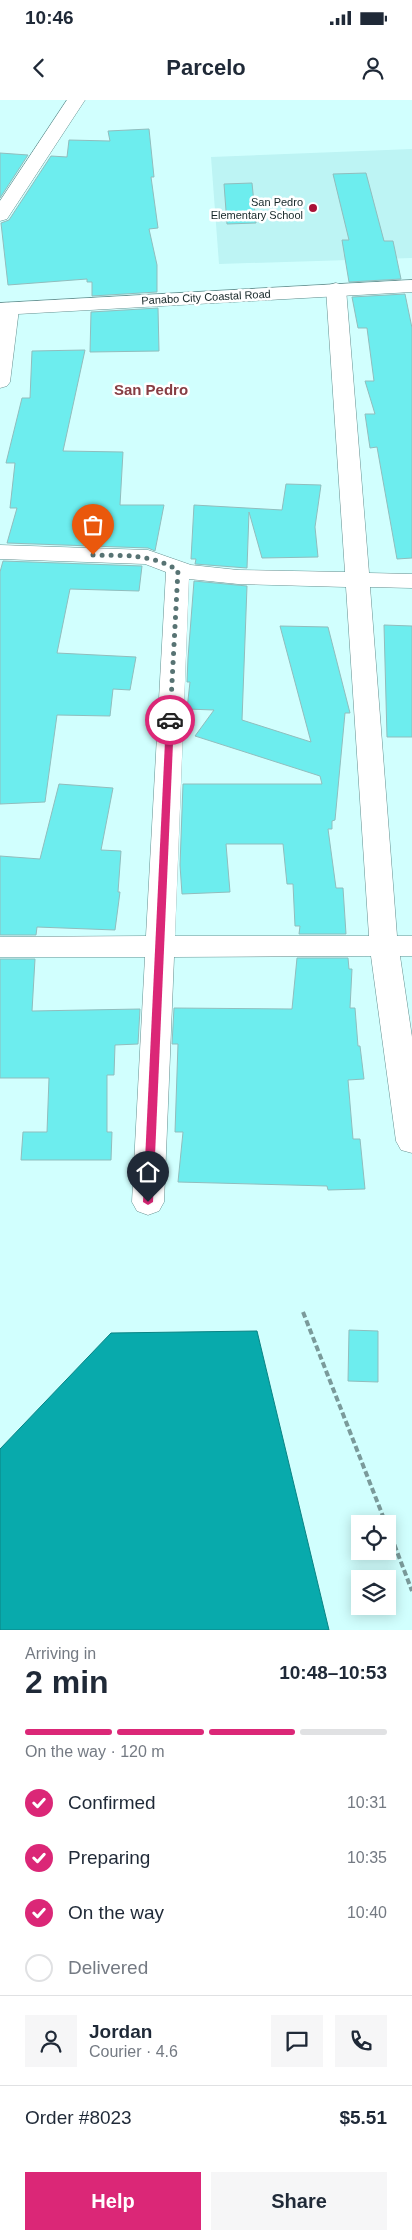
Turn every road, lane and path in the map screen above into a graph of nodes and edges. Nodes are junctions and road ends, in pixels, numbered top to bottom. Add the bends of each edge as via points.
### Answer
1 (76, 100) edge
2 (0, 215) edge
3 (412, 286) edge
4 (336, 289) junction
5 (5, 309) edge
6 (0, 382) edge
7 (0, 552) edge
8 (178, 570) junction
9 (359, 580) junction
10 (412, 581) edge
11 (384, 946) junction
12 (412, 946) edge
13 (0, 948) edge
14 (159, 948) junction
15 (412, 1141) edge
16 (148, 1202) dead end
17 (303, 1312) dead end
18 (382, 1515) edge
19 (396, 1549) edge
20 (412, 1591) edge

1 - 2 street
3 - 4 street, Panabo City Coastal Road
4 - 5 street, Panabo City Coastal Road
4 - 9 street
5 - 6 street
7 - 8 street via 148,557
8 - 9 street via 238,577
8 - 14 street
9 - 10 street
9 - 11 street
11 - 12 street
11 - 14 street
11 - 15 street
13 - 14 street
14 - 16 street
17 - 18 path
19 - 20 path

